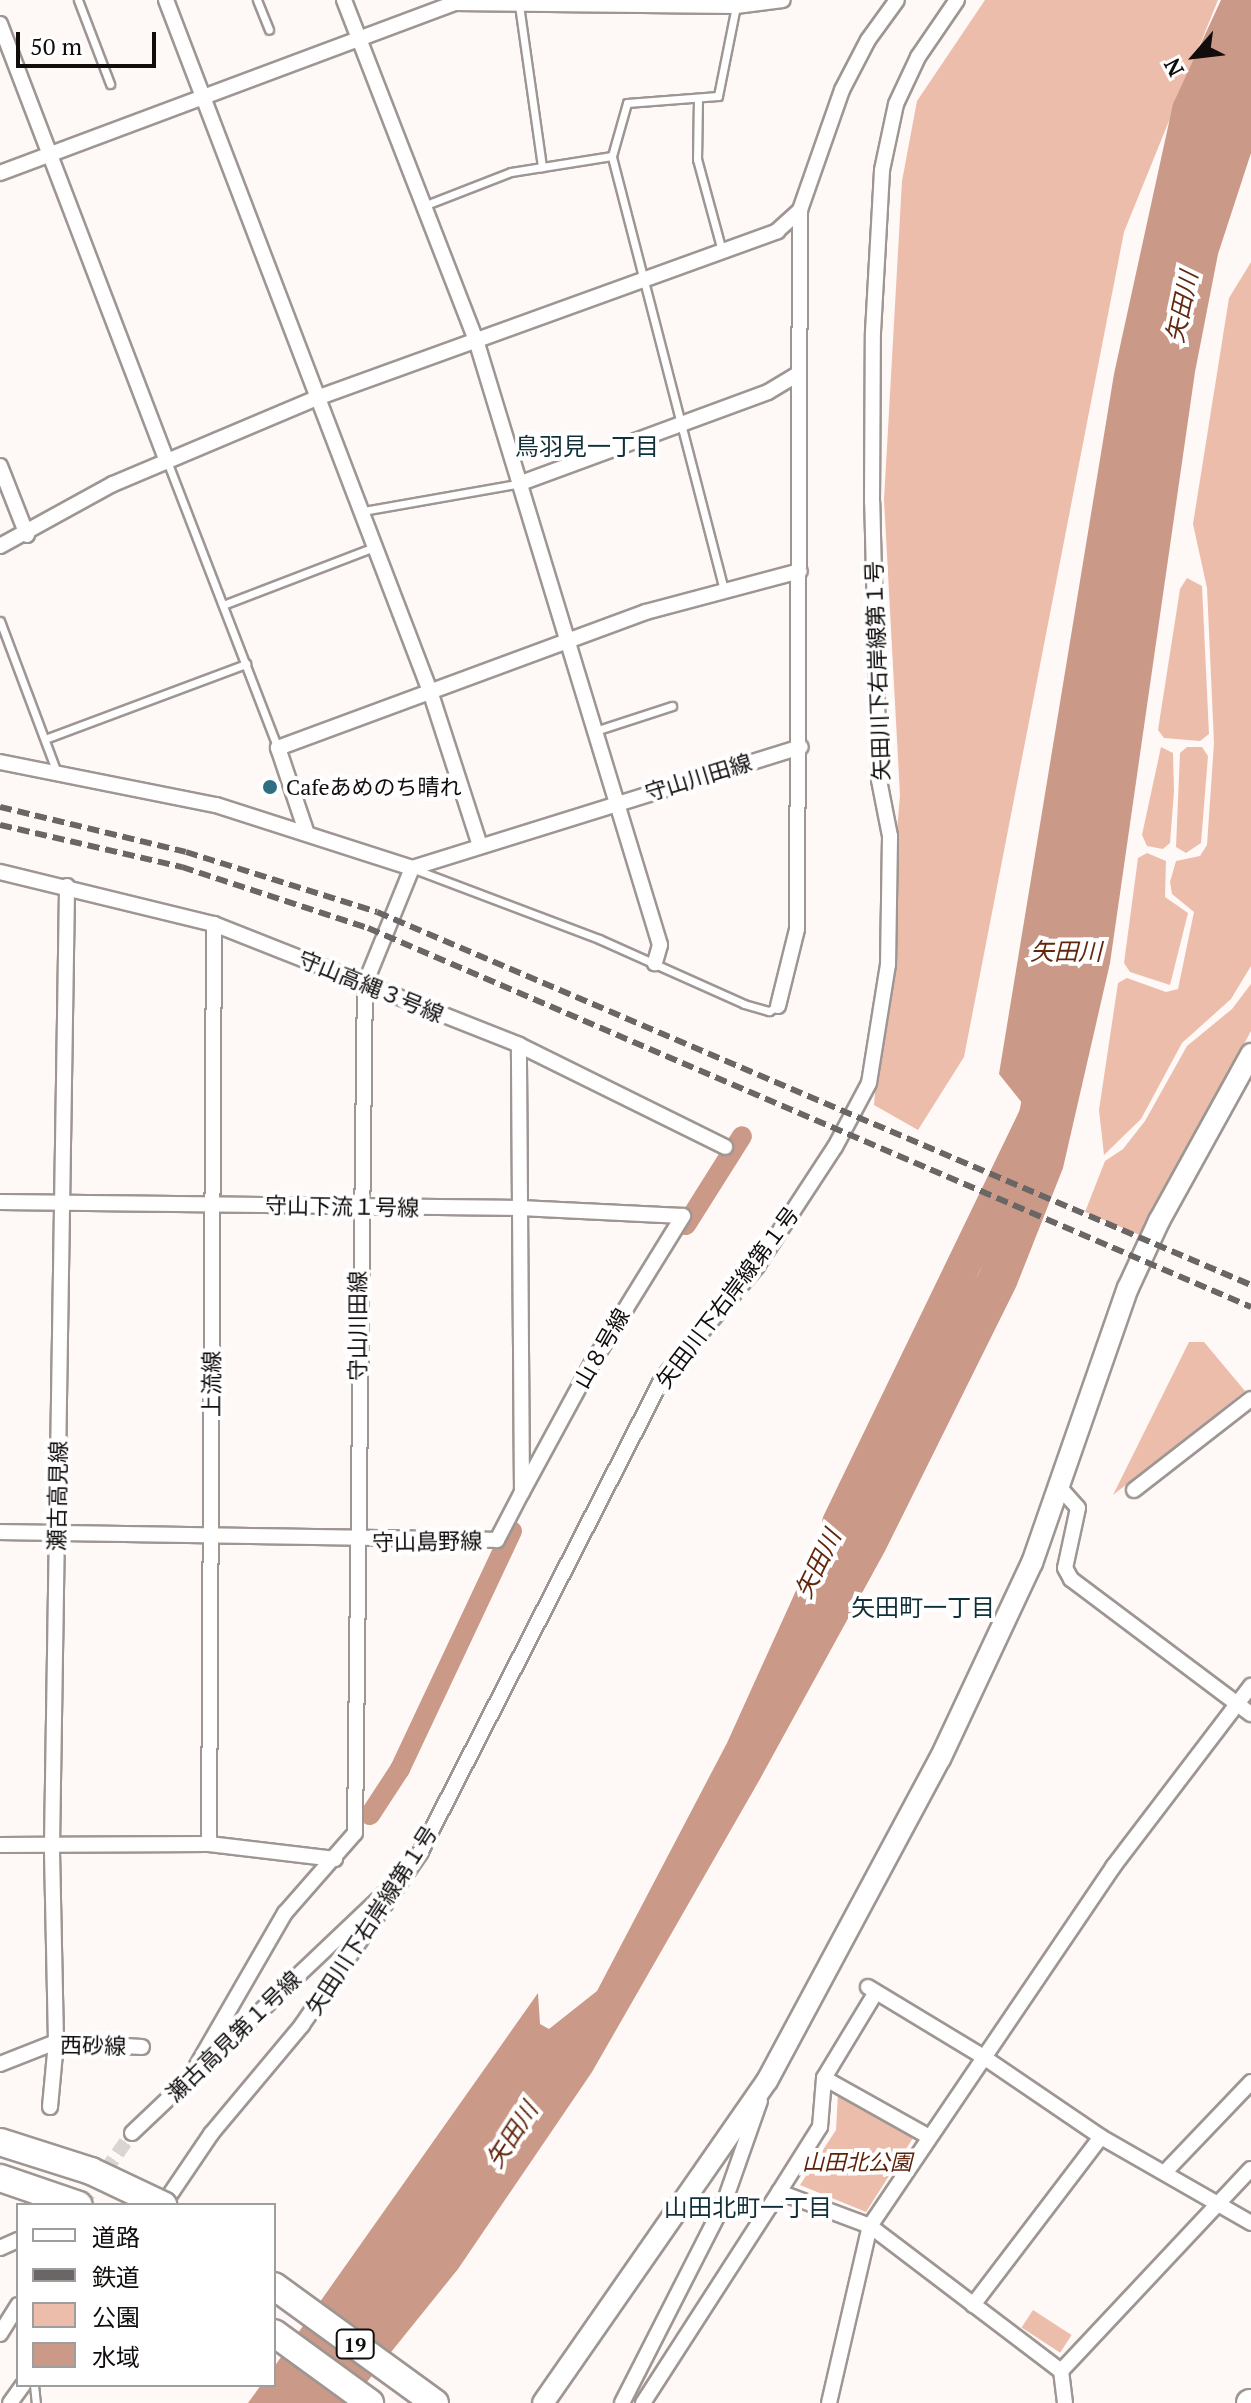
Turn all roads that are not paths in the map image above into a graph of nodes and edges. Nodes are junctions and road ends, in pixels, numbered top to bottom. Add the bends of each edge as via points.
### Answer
1 (78, 0) edge
2 (166, 0) edge
3 (257, 0) edge
4 (344, 0) edge
5 (783, 0) edge
6 (897, 0) edge
7 (957, 0) edge
8 (458, 2) edge
9 (735, 3) edge
10 (428, 5) edge
11 (519, 5) junction
12 (0, 24) edge
13 (269, 30) dead end
14 (358, 36) junction
15 (110, 84) dead end
16 (206, 93) junction
17 (698, 98) junction
18 (50, 154) junction
19 (612, 156) junction
20 (542, 167) junction
21 (0, 173) edge
22 (426, 205) junction
23 (800, 210) junction
24 (722, 251) junction
25 (647, 280) junction
26 (476, 340) junction
27 (798, 374) junction
28 (314, 399) junction
29 (680, 422) junction
30 (167, 461) junction
31 (0, 466) edge
32 (521, 483) junction
33 (363, 511) junction
34 (27, 535) junction
35 (0, 546) edge
36 (374, 547) junction
37 (800, 571) junction
38 (724, 590) junction
39 (223, 605) junction
40 (0, 621) edge
41 (568, 642) junction
42 (246, 664) junction
43 (431, 694) junction
44 (672, 706) dead end
45 (595, 731) junction
46 (45, 739) junction
47 (801, 747) junction
48 (278, 748) junction
49 (0, 762) edge
50 (57, 773) junction
51 (617, 801) junction
52 (306, 831) junction
53 (480, 846) junction
54 (412, 868) junction
55 (0, 872) edge
56 (67, 886) junction
57 (214, 924) junction
58 (655, 963) junction
59 (365, 984) junction
60 (778, 1006) joint
61 (519, 1045) junction
62 (1251, 1054) edge
63 (725, 1147) dead end
64 (0, 1202) edge
65 (62, 1203) junction
66 (212, 1204) junction
67 (358, 1206) junction
68 (520, 1208) junction
69 (685, 1212) joint
70 (1251, 1399) edge
71 (1061, 1489) junction
72 (1134, 1490) dead end
73 (522, 1492) junction
74 (0, 1532) edge
75 (57, 1533) junction
76 (210, 1538) junction
77 (356, 1542) junction
78 (1251, 1686) edge
79 (1238, 1704) junction
80 (1251, 1714) edge
81 (209, 1844) junction
82 (0, 1845) edge
83 (52, 1845) junction
84 (335, 1859) junction
85 (406, 1874) junction
86 (56, 2042) junction
87 (142, 2047) dead end
88 (982, 2056) junction
89 (0, 2064) edge
90 (192, 2074) junction
91 (824, 2078) junction
92 (767, 2081) junction
93 (1251, 2082) edge
94 (50, 2107) dead end
95 (132, 2133) tunnel mouth
96 (929, 2137) junction
97 (1101, 2137) junction
98 (0, 2142) edge
99 (1251, 2169) edge
100 (1166, 2171) junction
101 (0, 2178) edge
102 (779, 2192) junction
103 (73, 2203) edge
104 (159, 2203) edge
105 (164, 2203) edge
106 (1219, 2203) junction
107 (1251, 2223) edge
108 (870, 2226) junction
109 (276, 2287) edge
110 (973, 2305) junction
111 (16, 2308) edge
112 (0, 2334) edge
113 (276, 2334) edge
114 (1061, 2371) junction
115 (370, 2403) edge
116 (435, 2403) edge
117 (543, 2403) edge
118 (622, 2403) edge
119 (643, 2403) edge
120 (829, 2403) edge
121 (1065, 2403) edge

1 - 15 lane
2 - 16 street
3 - 13 lane
4 - 14 street
5 - 9 street
6 - 23 street via 842,90
7 - 85 street, 矢田川下右岸線第１号 via 918,57 896,104 882,170 873,332 872,502 879,780 890,836 889,908 888,965 869,1083 835,1147 757,1266 662,1379
8 - 10 street
8 - 11 street
9 - 11 street
9 - 17 lane via 718,96
10 - 14 street
11 - 20 lane
12 - 18 street
14 - 16 street
14 - 22 street
16 - 18 street
16 - 28 street
17 - 19 lane via 627,103
17 - 24 lane via 697,159
18 - 21 street
18 - 30 street
19 - 20 lane
19 - 25 lane
20 - 22 lane via 511,172
22 - 26 street
23 - 24 street via 777,231
23 - 27 street
24 - 25 street
25 - 26 street
25 - 29 lane
26 - 28 street
26 - 32 street
27 - 29 street via 768,392
27 - 37 street
28 - 30 street
28 - 33 street
29 - 32 street
29 - 38 lane
30 - 34 street via 113,484
30 - 39 lane
31 - 34 street
32 - 33 lane
32 - 41 street
33 - 36 street
34 - 35 street
36 - 39 lane
36 - 43 street
37 - 38 street
37 - 47 street
38 - 41 street
39 - 42 lane
40 - 46 lane
41 - 43 street
41 - 45 street
42 - 46 lane
42 - 48 lane
43 - 48 street
43 - 53 street
44 - 45 lane
45 - 51 street
46 - 50 lane
47 - 51 street, 守山川田線
47 - 60 street via 797,929
48 - 52 street
49 - 50 street
50 - 52 street via 216,805
51 - 53 street, 守山川田線
51 - 58 street via 660,945
52 - 54 street
53 - 54 street, 守山川田線
54 - 58 lane
54 - 59 street, 守山川田線
55 - 56 street, 守山高縄３号線
56 - 57 street, 守山高縄３号線
56 - 65 street, 瀬古高見線
57 - 59 street, 守山高縄３号線
57 - 66 street, 上流線
58 - 60 lane via 744,1004 769,1011
59 - 61 street, 守山高縄３号線
59 - 67 street, 守山川田線
61 - 63 street, 守山高縄３号線
61 - 68 street, 守山島野線
62 - 71 street via 1128,1288
64 - 65 street, 守山下流１号線
65 - 66 street, 守山下流１号線
65 - 75 street, 瀬古高見線
66 - 67 street, 守山下流１号線
66 - 76 street, 上流線
67 - 68 street, 守山下流１号線
67 - 77 street, 守山川田線
68 - 69 street, 守山下流１号線
68 - 73 street, 守山島野線
69 - 73 street, 山８号線 via 591,1365
70 - 72 street
71 - 79 street via 1078,1508 1067,1574
71 - 92 street via 940,1759
73 - 77 street, 守山島野線 via 497,1540
74 - 75 street, 守山島野線
75 - 76 street, 守山島野線
75 - 83 street, 瀬古高見線
76 - 77 street, 守山島野線
76 - 81 street, 上流線
77 - 84 street, 守山川田線 via 355,1833
78 - 79 street
79 - 80 street
79 - 88 street via 1113,1867
81 - 83 street
81 - 84 street
82 - 83 street
83 - 86 street, 瀬古高見線
84 - 90 street, 守山川田線 via 285,1913
85 - 90 street, 瀬古高見第１号線
85 - 105 street, 矢田川下右岸線第１号 via 302,2025 211,2134
86 - 87 street, 西砂線
86 - 89 street, 西砂線
86 - 94 street, 瀬古高見線
88 - 91 street via 872,1990
88 - 96 street
88 - 97 street
90 - 95 street, 瀬古高見第１号線
91 - 96 street
91 - 102 street via 820,2127
92 - 117 street
92 - 118 street via 718,2217
93 - 100 street
96 - 108 street
97 - 100 street
97 - 110 street
98 - 104 highway, bridge via 91,2171
99 - 106 street
100 - 106 street
101 - 103 highway
102 - 108 street
102 - 119 street
106 - 107 street
106 - 114 street
108 - 110 street
108 - 120 street
109 - 116 highway, 19
110 - 114 street
111 - 112 street
113 - 115 highway, 19
114 - 121 street

